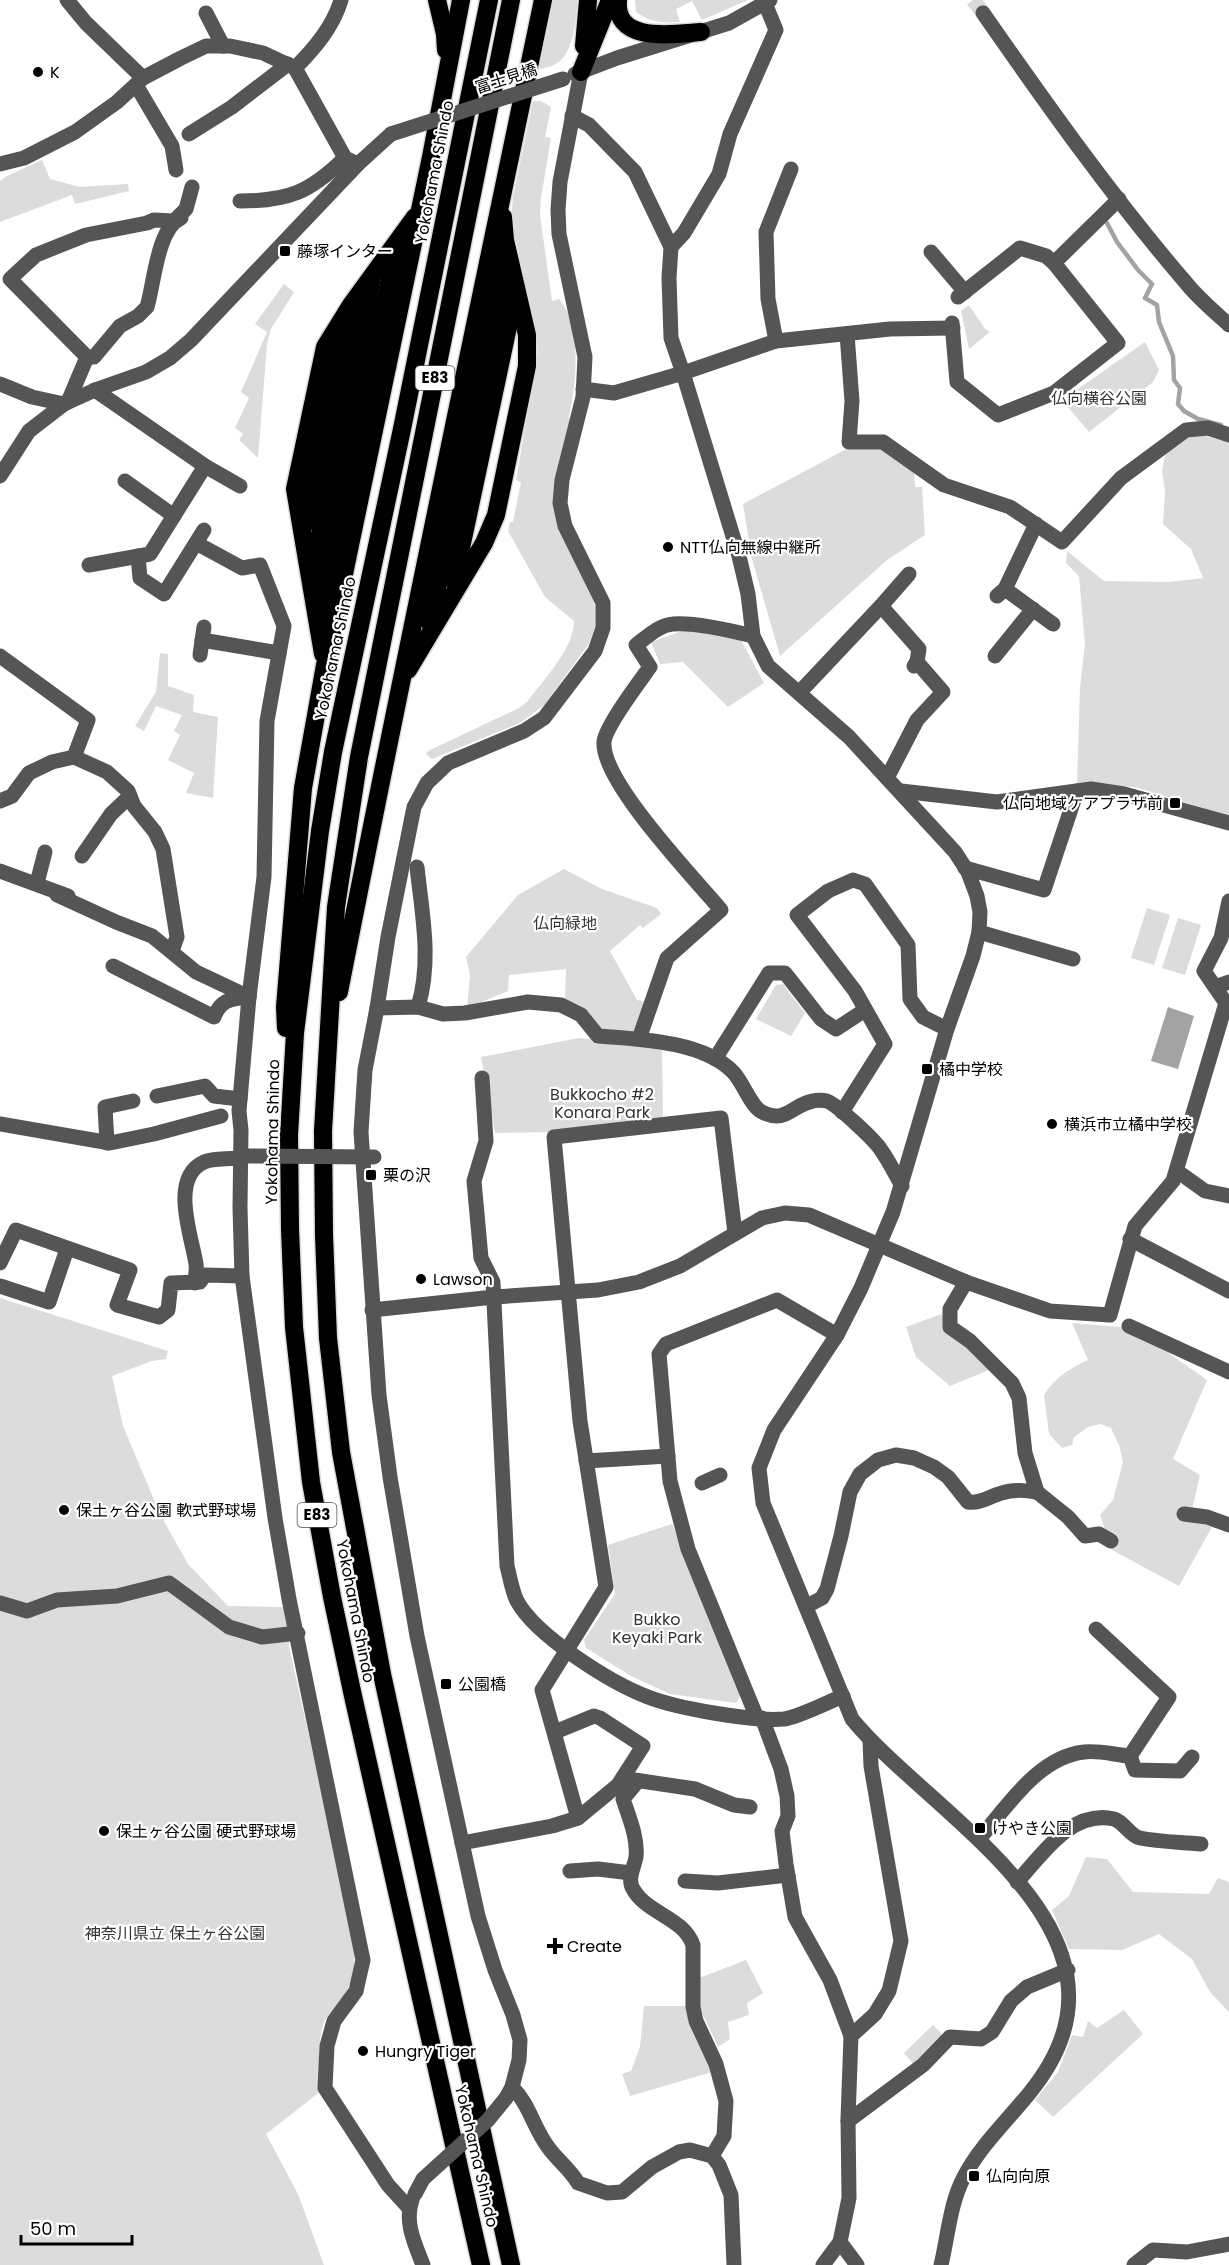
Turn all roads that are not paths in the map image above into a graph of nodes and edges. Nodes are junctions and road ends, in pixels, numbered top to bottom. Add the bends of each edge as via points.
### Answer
1 (67, 0) edge
2 (340, 0) edge
3 (436, 0) edge
4 (461, 0) edge
5 (489, 0) edge
6 (511, 0) edge
7 (543, 0) edge
8 (610, 0) edge
9 (618, 0) edge
10 (589, 2) edge
11 (768, 2) edge
12 (206, 13) dead end
13 (983, 13) tunnel mouth
14 (701, 32) junction
15 (223, 46) junction
16 (291, 66) junction
17 (581, 72) junction
18 (140, 82) junction
19 (444, 87) junction
20 (572, 116) junction
21 (189, 134) dead end
22 (351, 161) junction
23 (0, 164) edge
24 (791, 169) dead end
25 (176, 170) dead end
26 (192, 187) dead end
27 (1119, 200) junction
28 (240, 201) dead end
29 (501, 201) junction
30 (419, 213) junction
31 (180, 218) junction
32 (398, 240) junction
33 (671, 247) junction
34 (507, 249) junction
35 (931, 252) dead end
36 (1054, 263) junction
37 (373, 273) junction
38 (516, 287) junction
39 (1229, 325) edge
40 (847, 334) junction
41 (776, 341) junction
42 (87, 357) junction
43 (682, 373) junction
44 (0, 384) edge
45 (583, 389) junction
46 (95, 390) junction
47 (66, 403) junction
48 (1229, 435) edge
49 (205, 466) junction
50 (0, 476) edge
51 (125, 481) dead end
52 (240, 486) dead end
53 (174, 516) junction
54 (1036, 524) junction
55 (138, 556) junction
56 (89, 565) dead end
57 (909, 574) dead end
58 (310, 580) junction
59 (451, 596) junction
60 (881, 606) junction
61 (1033, 609) junction
62 (317, 621) junction
63 (1053, 624) dead end
64 (753, 636) junction
65 (202, 640) dead end
66 (426, 640) junction
67 (279, 653) junction
68 (0, 656) edge
69 (995, 656) dead end
70 (325, 665) junction
71 (399, 686) junction
72 (799, 693) junction
73 (74, 757) junction
74 (887, 778) junction
75 (900, 791) junction
76 (1077, 791) junction
77 (130, 796) junction
78 (0, 801) edge
79 (1229, 823) edge
80 (406, 845) junction
81 (45, 852) dead end
82 (82, 856) dead end
83 (965, 868) junction
84 (2, 875) edge
85 (37, 883) junction
86 (57, 895) dead end
87 (1229, 901) edge
88 (89, 906) dead end
89 (979, 933) junction
90 (172, 951) junction
91 (1073, 958) dead end
92 (113, 966) dead end
93 (1222, 984) edge
94 (249, 997) junction
95 (418, 1007) junction
96 (377, 1008) junction
97 (865, 1010) junction
98 (947, 1029) junction
99 (639, 1039) junction
100 (715, 1059) junction
101 (325, 1063) junction
102 (483, 1078) dead end
103 (157, 1096) dead end
104 (133, 1101) dead end
105 (233, 1110) junction
106 (842, 1112) junction
107 (0, 1124) edge
108 (289, 1135) junction
109 (107, 1143) junction
110 (244, 1157) junction
111 (374, 1157) dead end
112 (1177, 1171) junction
113 (902, 1186) junction
114 (1229, 1196) edge
115 (735, 1233) junction
116 (1130, 1239) junction
117 (880, 1245) junction
118 (67, 1249) junction
119 (0, 1263) edge
120 (243, 1276) junction
121 (966, 1282) junction
122 (195, 1283) junction
123 (0, 1286) edge
124 (1229, 1291) edge
125 (569, 1293) junction
126 (494, 1297) junction
127 (372, 1310) junction
128 (1130, 1326) dead end
129 (837, 1335) junction
130 (1229, 1372) edge
131 (668, 1456) junction
132 (586, 1461) junction
133 (720, 1475) dead end
134 (702, 1483) dead end
135 (1037, 1492) junction
136 (1184, 1514) dead end
137 (1229, 1525) edge
138 (1111, 1541) dead end
139 (0, 1603) edge
140 (807, 1606) junction
141 (1096, 1629) dead end
142 (298, 1633) junction
143 (567, 1650) junction
144 (843, 1696) junction
145 (759, 1718) junction
146 (555, 1732) junction
147 (870, 1740) junction
148 (1130, 1756) junction
149 (1192, 1757) dead end
150 (630, 1780) junction
151 (750, 1807) dead end
152 (578, 1818) junction
153 (978, 1839) junction
154 (462, 1843) junction
155 (1200, 1844) dead end
156 (570, 1871) dead end
157 (631, 1873) junction
158 (788, 1875) junction
159 (685, 1881) dead end
160 (1017, 1882) junction
161 (1068, 1970) junction
162 (851, 2036) junction
163 (509, 2092) junction
164 (848, 2121) junction
165 (712, 2156) junction
166 (412, 2201) junction
167 (840, 2242) junction
168 (1229, 2244) edge
169 (1193, 2259) edge
170 (423, 2265) edge
171 (481, 2265) edge
172 (511, 2265) edge
173 (734, 2265) edge
174 (823, 2265) edge
175 (857, 2265) edge
176 (941, 2265) edge
177 (1134, 2265) edge

1 - 18 street
2 - 16 street via 318,45
3 - 19 highway via 445,34
4 - 19 highway
5 - 108 highway, Yokohama Shindo / E83 via 333,752 295,1033
6 - 101 highway, Yokohama Shindo / E83 via 359,757 336,907
7 - 29 highway
8 - 17 highway
9 - 14 highway via 620,16 639,32
10 - 17 highway
11 - 14 street, 富士見橋 via 729,23
11 - 33 street via 776,30 730,134 719,174 684,233
12 - 15 street
13 - 27 street
14 - 17 street, 富士見橋
15 - 16 street via 263,53
15 - 18 street via 206,46
16 - 21 street
16 - 22 street
17 - 20 street
17 - 22 street, 富士見橋, bridge via 391,134
18 - 23 street via 75,132 24,158
18 - 25 street via 172,146
19 - 30 highway
20 - 33 street via 589,125 635,172
20 - 45 street via 558,210 559,234 585,357
22 - 28 street via 308,190 284,198
22 - 46 street via 191,340 146,372
24 - 41 street via 766,232 768,299
26 - 31 street
27 - 36 street
27 - 39 street via 1188,285
29 - 34 highway
29 - 71 highway
30 - 32 highway
30 - 70 highway
31 - 42 street via 165,236 147,307 120,326 94,357
31 - 42 street via 86,235 36,255 10,279
32 - 37 highway
32 - 62 highway
33 - 43 street via 671,338
34 - 38 highway
34 - 66 highway
35 - 36 street via 962,295 1020,248 1046,256
36 - 40 street via 1118,343 1054,393 998,415 957,382 953,325
37 - 58 highway
37 - 58 highway via 325,347 296,489
38 - 59 highway
38 - 59 highway via 527,335 527,366 503,483 496,515
40 - 41 street
40 - 54 street via 852,401 849,442 883,442 944,485 1010,507
41 - 43 street
42 - 47 street
43 - 45 street via 614,393
43 - 64 street via 739,556
44 - 47 street via 32,397
45 - 80 street via 560,503 565,526 603,603 603,628 595,651 544,718 524,731 448,763 427,783 414,807
46 - 47 street
46 - 49 street
47 - 50 street via 29,431
48 - 54 street via 1208,428 1186,430 1121,478 1062,542
49 - 52 street
49 - 53 street
51 - 53 street
53 - 55 street via 150,554
54 - 61 street via 1001,592
55 - 56 street
55 - 67 street via 140,578 164,594 200,536 242,568 260,565 284,626
57 - 60 street
58 - 62 highway
59 - 66 highway
60 - 72 street
60 - 74 street via 919,649 916,664 943,692 917,720
61 - 63 street
61 - 69 street
62 - 70 highway
64 - 72 street via 768,666
64 - 99 street via 672,624 655,631 636,645 650,667 604,739 605,758 638,814 721,910 667,958
65 - 67 street
66 - 71 highway
67 - 94 street via 267,721 264,877
68 - 73 street via 88,720
70 - 108 highway via 303,788 286,996
71 - 101 highway
72 - 74 street via 849,737
73 - 77 street via 107,772
73 - 78 street via 29,773 12,796
74 - 75 street
75 - 76 street via 997,802
75 - 83 street
76 - 79 street via 1124,794
76 - 83 street via 1044,890
77 - 82 street via 111,814
77 - 90 street via 163,849 177,937
80 - 95 street via 416,853 427,955
80 - 96 street
81 - 85 street
83 - 89 street via 977,896
84 - 85 street
85 - 88 street
86 - 90 street via 152,936
87 - 93 street via 1221,938 1204,971
89 - 91 street
89 - 98 street
90 - 94 street via 196,972
92 - 94 street via 214,1017 218,1006 227,999
93 - 112 street via 1227,1003
94 - 105 street
95 - 96 street
95 - 99 street via 443,1014 528,1002 561,1005 581,1015 598,1036
96 - 127 street via 365,1070 361,1132
97 - 98 street via 797,915 828,891 853,880 865,884 908,945 910,999 923,1017
97 - 100 street via 836,1029 820,1019 785,973 769,973
97 - 106 street via 885,1044
98 - 113 street
99 - 100 street via 706,1053
100 - 106 street via 732,1071 756,1109 763,1112 775,1117 785,1115 811,1101 827,1101
101 - 172 highway, Yokohama Shindo / E83 via 328,1338 341,1452 382,1674
102 - 126 street via 486,1141 474,1181 481,1258 493,1282
103 - 105 street via 205,1086
104 - 109 street via 105,1107
105 - 109 street via 154,1134
105 - 110 street via 244,1132
106 - 113 street via 881,1149
107 - 109 street
108 - 171 highway, Yokohama Shindo / E83 via 294,1327 313,1494 350,1685
110 - 111 street, bridge
110 - 120 street via 240,1208
110 - 122 street via 206,1161 193,1169 184,1202 196,1268
112 - 114 street via 1205,1191
112 - 116 street via 1135,1226
113 - 117 street
115 - 117 street via 762,1218 784,1213 809,1215
115 - 125 street via 680,1266 639,1282
115 - 125 street via 721,1118 554,1137
116 - 121 street via 1110,1315 1050,1311
116 - 124 street
117 - 121 street
117 - 129 street
118 - 119 street via 16,1230
118 - 122 street via 129,1270 117,1305 159,1317 168,1310 171,1283
118 - 123 street via 49,1302
120 - 122 street via 205,1275
120 - 142 street via 275,1518
121 - 135 street via 950,1309 950,1327 970,1341 1012,1383 1019,1398 1026,1453
125 - 126 street
125 - 132 street
126 - 127 street
126 - 143 street via 507,1566 516,1600 549,1638
127 - 154 street via 378,1395 402,1554
128 - 130 street
129 - 131 street via 777,1300 666,1344 659,1354
129 - 140 street via 774,1430 759,1468 763,1503
131 - 132 street
131 - 145 street via 688,1549
132 - 143 street via 606,1587
133 - 134 street
135 - 138 street via 1085,1536 1099,1534
135 - 140 street via 1015,1490 968,1502 948,1477 934,1467 896,1455 878,1460 860,1474 850,1492 827,1589 822,1598
136 - 137 street
139 - 142 street via 27,1611 57,1600 117,1596 169,1583 229,1627 262,1637
140 - 144 street
141 - 148 street via 1169,1697
142 - 166 street via 363,1960 356,1991 334,2021 327,2046 325,2088 388,2185
143 - 145 street via 649,1698
143 - 146 street via 542,1690
144 - 145 street via 785,1719
144 - 147 street via 852,1719
145 - 158 street via 782,1771 787,1796 788,1816 782,1831
146 - 150 street via 594,1716 644,1746
146 - 152 street
147 - 153 street
147 - 162 street via 901,1941 889,1991 875,2014
148 - 149 street via 1135,1770 1168,1771 1180,1771
148 - 153 street via 1084,1752 1048,1764
150 - 151 street via 695,1789 734,1805
150 - 152 street via 618,1785
150 - 157 street via 623,1799 635,1841 636,1858
152 - 154 street
153 - 160 street
154 - 163 street via 478,1916 520,2040 519,2060
155 - 160 street via 1137,1838 1116,1819 1093,1819 1072,1826 1055,1840
156 - 157 street
157 - 165 street via 631,1886 636,1894 681,1926 693,1945 693,2007 726,2101 724,2136
158 - 159 street via 718,1883
158 - 162 street via 795,1917 830,1980
160 - 161 street via 1050,1926
161 - 164 street via 1027,1987 1011,2001 992,2032 981,2039 950,2037 923,2065
161 - 176 street via 1070,1998 1061,2042 1049,2066 963,2178
162 - 164 street
163 - 165 street via 524,2099 539,2134 578,2183 607,2193 622,2192 652,2167 679,2152 690,2150
163 - 166 street, bridge via 488,2120 423,2179
164 - 167 street via 849,2198
165 - 173 street via 731,2195
166 - 170 street via 411,2234
167 - 174 street
167 - 175 street
168 - 169 street
169 - 177 street via 1153,2250

